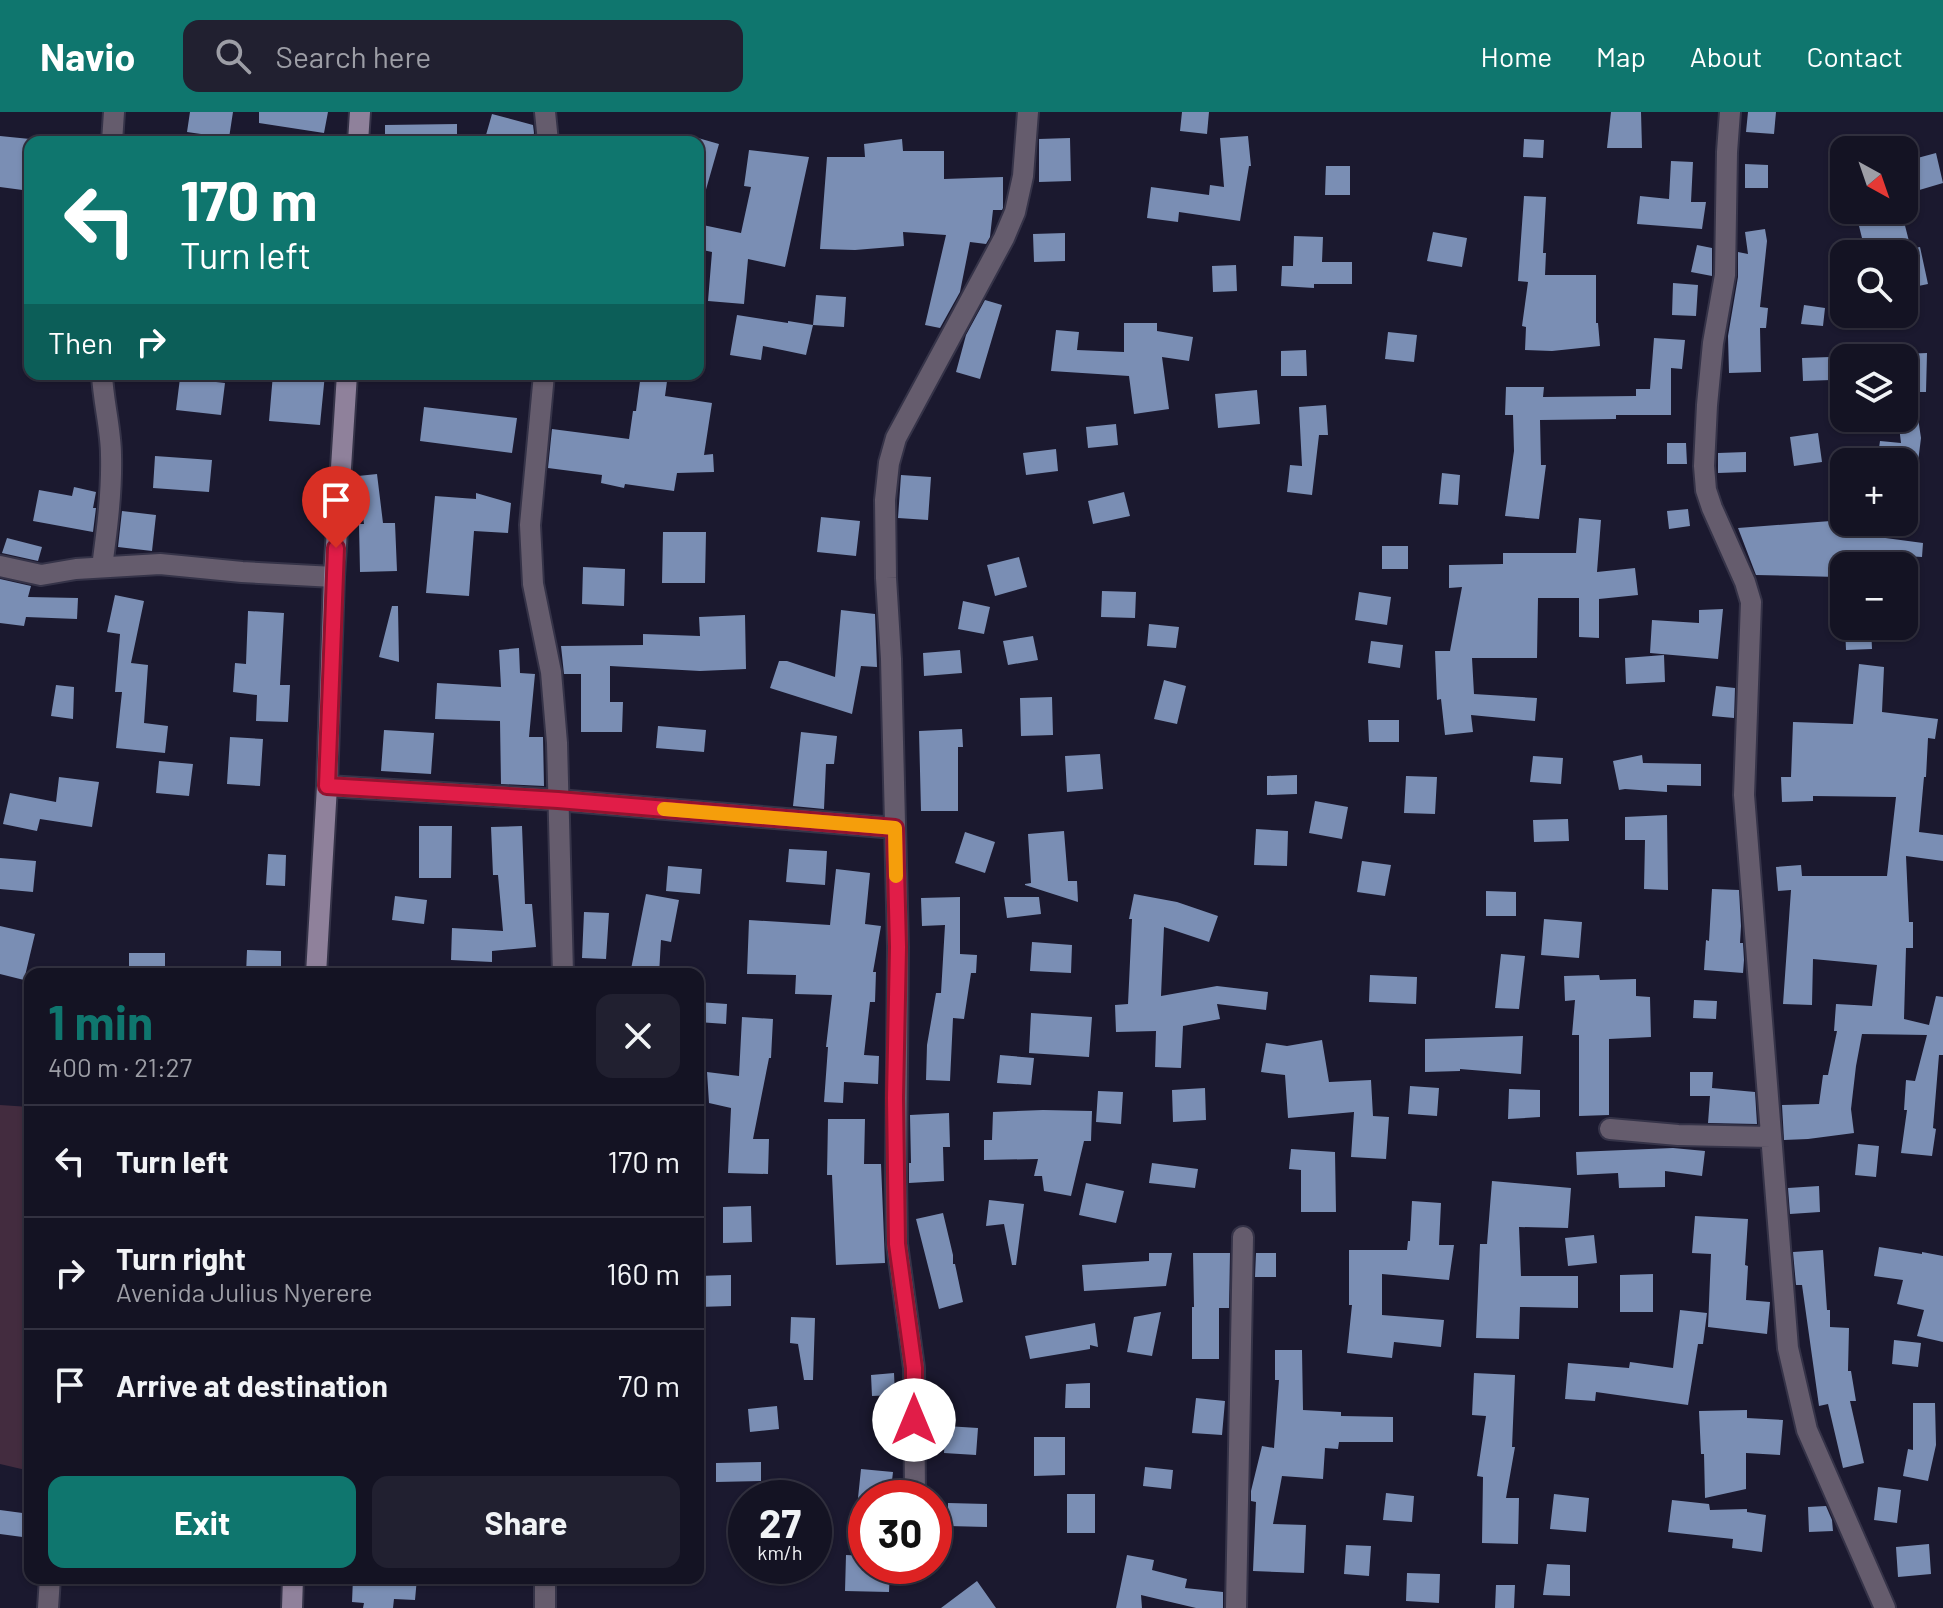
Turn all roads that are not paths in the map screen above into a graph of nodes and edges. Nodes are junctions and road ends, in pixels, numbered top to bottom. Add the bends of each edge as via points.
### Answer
1 (114, 112) edge
2 (360, 112) edge
3 (545, 112) edge
4 (1028, 112) edge
5 (1730, 112) edge
6 (112, 136) edge
7 (358, 136) edge
8 (547, 136) edge
9 (102, 380) edge
10 (347, 380) edge
11 (543, 380) edge
12 (0, 566) edge
13 (102, 567) junction
14 (334, 577) junction
15 (327, 786) junction
16 (558, 800) junction
17 (895, 828) junction
18 (316, 968) edge
19 (563, 968) edge
20 (1610, 1129) dead end
21 (1771, 1137) junction
22 (1243, 1237) dead end
23 (915, 1480) edge
24 (50, 1584) edge
25 (293, 1584) edge
26 (545, 1584) edge
27 (48, 1608) edge
28 (292, 1608) edge
29 (545, 1608) edge
30 (1236, 1608) edge
31 (1885, 1608) edge

1 - 6 street
2 - 7 street
3 - 8 street
4 - 17 street via 1015,212 896,438 889,463 886,578
5 - 21 street via 1725,275 1713,343 1704,466 1712,508 1751,602 1744,795
9 - 13 street via 111,452
10 - 14 street
11 - 16 street via 530,525 533,584 551,672
12 - 13 street via 41,575
13 - 14 street via 160,564
14 - 15 street
15 - 16 street
15 - 18 street
16 - 17 street
16 - 19 street
17 - 23 street via 897,1244 914,1368
20 - 21 street
21 - 31 street via 1788,1348 1807,1430
22 - 30 street
24 - 27 street
25 - 28 street
26 - 29 street

